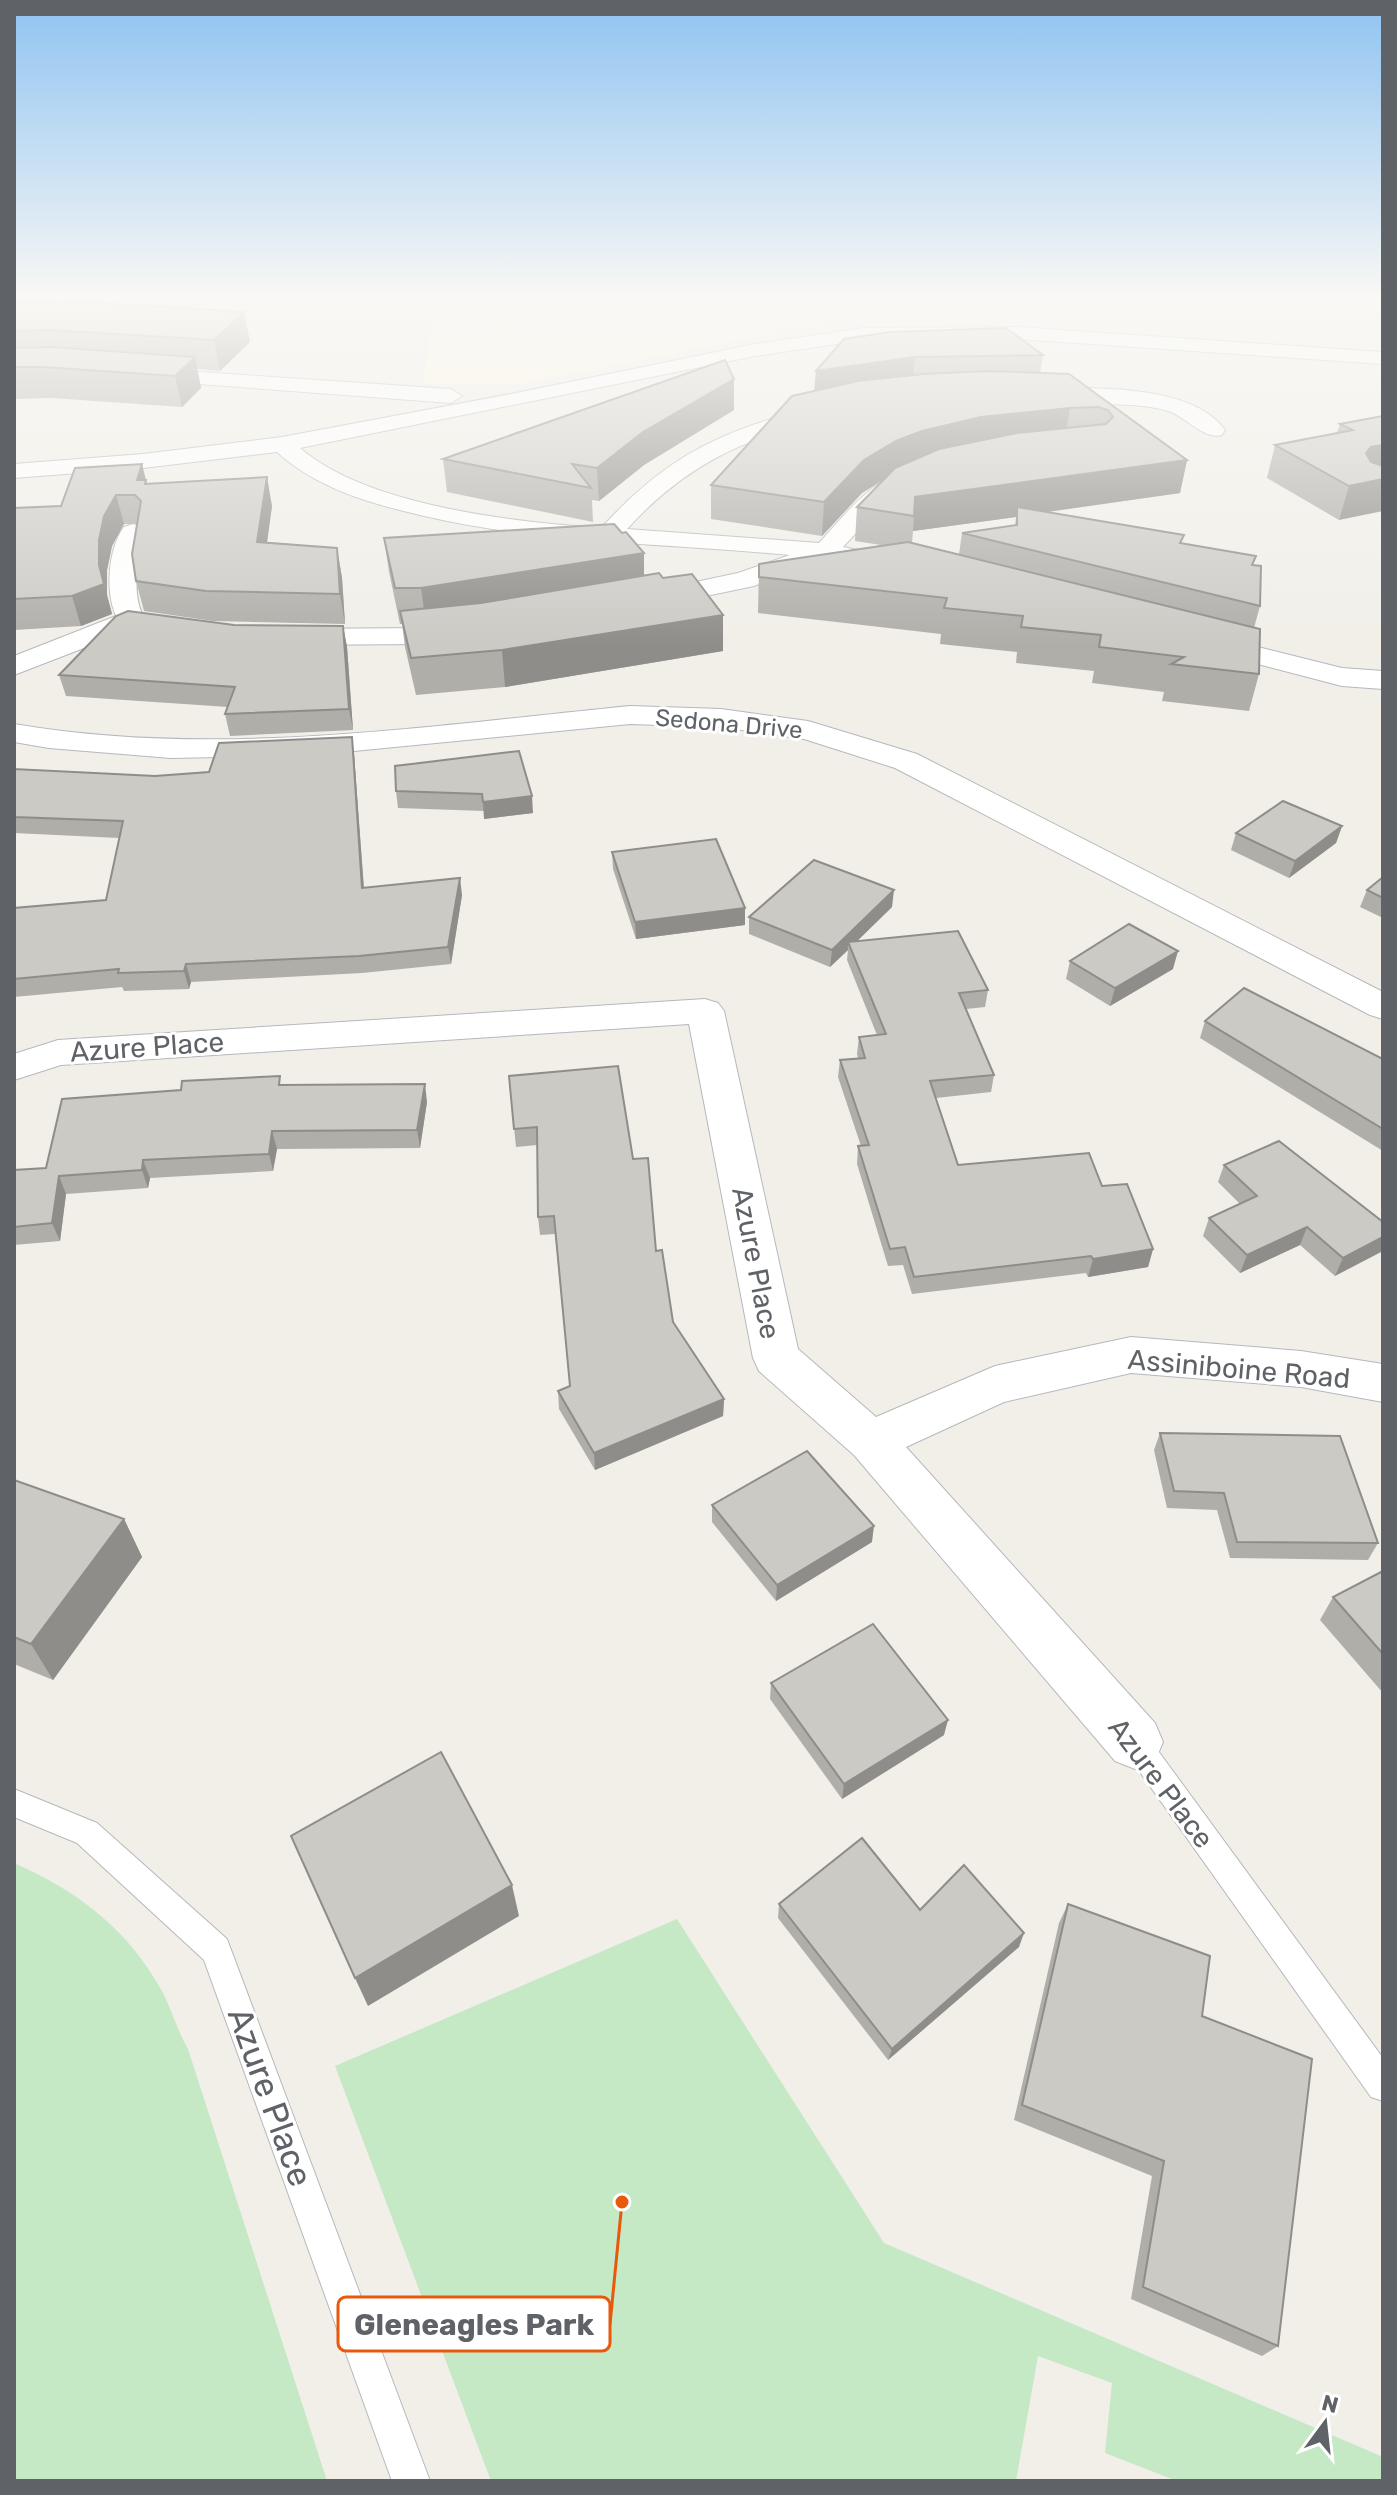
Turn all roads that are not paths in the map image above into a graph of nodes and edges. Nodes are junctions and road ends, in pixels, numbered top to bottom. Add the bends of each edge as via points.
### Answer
1 (445, 413) edge
2 (818, 413) edge
3 (1195, 413) edge
4 (1214, 430) dead end
5 (282, 444) junction
6 (14, 471) edge
7 (927, 474) edge
8 (133, 532) edge
9 (607, 536) junction
10 (825, 551) junction
11 (925, 572) edge
12 (622, 605) edge
13 (131, 620) junction
14 (486, 626) edge
15 (202, 633) edge
16 (1172, 634) edge
17 (260, 637) edge
18 (14, 666) edge
19 (1383, 680) edge
20 (14, 733) edge
21 (1383, 1007) edge
22 (14, 1067) edge
23 (1383, 1383) edge
24 (871, 1441) junction
25 (1135, 1742) joint
26 (14, 1803) edge
27 (1383, 2085) edge
28 (411, 2481) edge

1 - 5 street
2 - 9 street via 750,431 710,448 671,471
3 - 4 street
5 - 6 street
5 - 9 street via 330,480 378,497 528,529
7 - 10 street via 878,495
8 - 13 street via 122,578 124,607
9 - 10 street
10 - 11 street
10 - 12 street via 745,580
13 - 15 street
13 - 18 street
14 - 17 street via 426,636
16 - 19 street via 1342,677
20 - 21 street, Sedona Drive via 171,749 313,746 630,715 721,718 808,730 906,761
22 - 24 street, Azure Place via 58,1053 705,1011 776,1358
23 - 24 street, Assiniboine Road via 1301,1369 1131,1355 995,1385
24 - 25 street, Azure Place
25 - 27 lane, Azure Place
26 - 28 lane, Azure Place via 87,1833 216,1950

